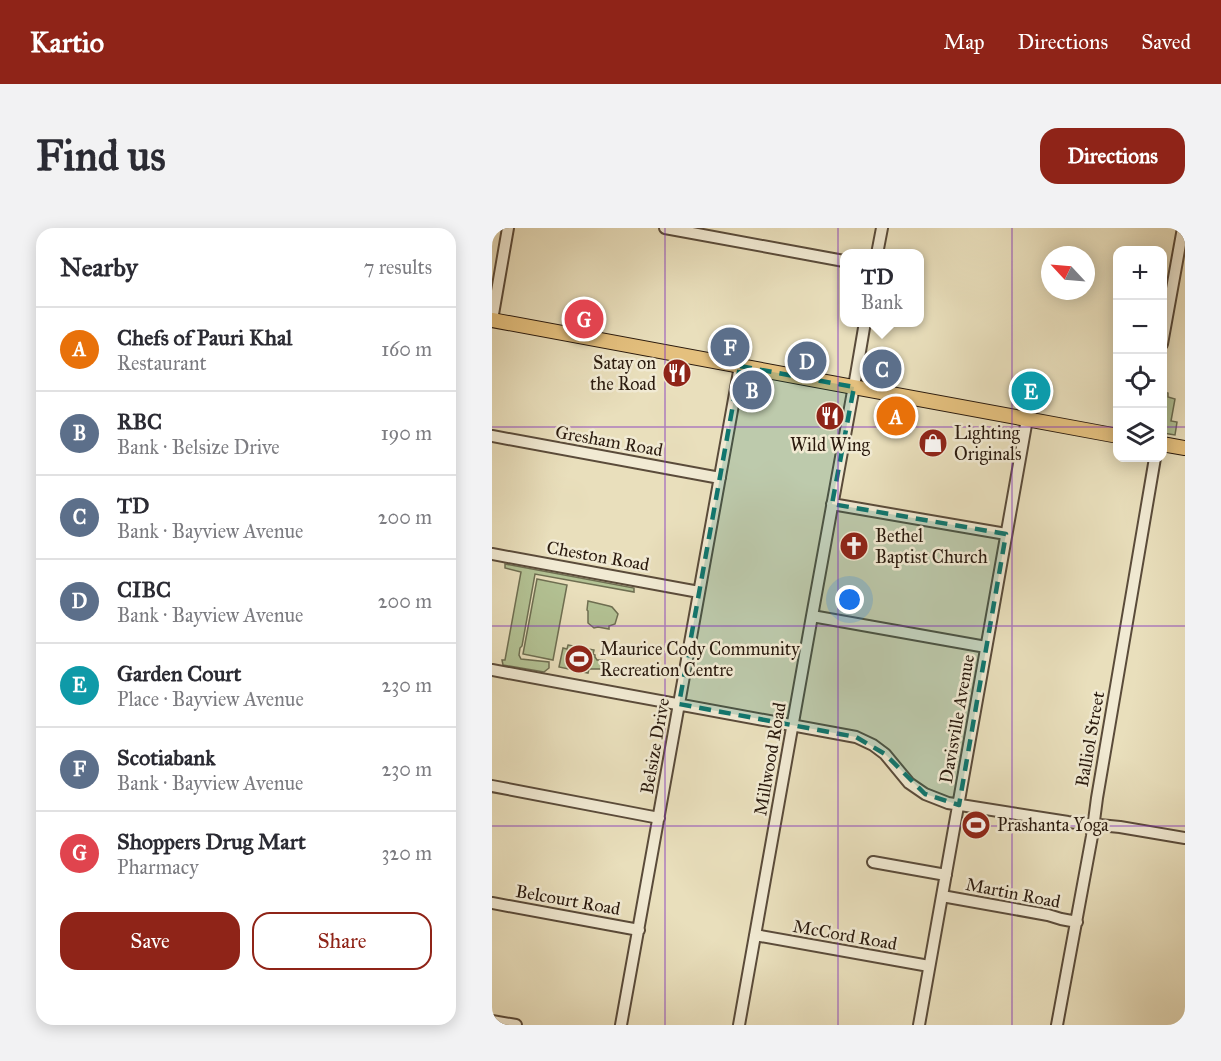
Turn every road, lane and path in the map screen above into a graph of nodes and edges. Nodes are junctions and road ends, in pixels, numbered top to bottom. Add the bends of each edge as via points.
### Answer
1 (508, 228) edge
2 (664, 228) edge
3 (882, 228) edge
4 (1182, 228) edge
5 (878, 249) edge
6 (840, 260) edge
7 (1167, 315) edge
8 (492, 320) edge
9 (864, 327) edge
10 (740, 366) junction
11 (854, 387) junction
12 (1027, 419) junction
13 (1113, 435) edge
14 (492, 436) edge
15 (1167, 445) edge
16 (1185, 448) edge
17 (1154, 462) edge
18 (720, 478) junction
19 (832, 504) junction
20 (1006, 534) junction
21 (492, 554) edge
22 (699, 592) junction
23 (812, 616) junction
24 (986, 647) junction
25 (492, 670) edge
26 (679, 704) junction
27 (793, 725) junction
28 (492, 786) edge
29 (959, 805) junction
30 (659, 818) junction
31 (1094, 825) junction
32 (1185, 838) edge
33 (873, 862) dead end
34 (946, 875) junction
35 (942, 896) junction
36 (492, 903) edge
37 (1077, 922) junction
38 (639, 930) junction
39 (755, 935) junction
40 (929, 966) junction
41 (492, 1021) edge
42 (516, 1025) edge
43 (621, 1025) edge
44 (739, 1025) edge
45 (919, 1025) edge
46 (1058, 1025) edge

1 - 8 street
2 - 6 street
3 - 5 street
4 - 7 street
8 - 10 main road
9 - 11 street, Millwood Road
10 - 11 main road
10 - 18 street, Belsize Drive
11 - 12 main road
11 - 19 street, Millwood Road
12 - 13 main road
12 - 20 street, Davisville Avenue
14 - 18 street, Gresham Road
15 - 16 main road
17 - 31 street, Balliol Street
18 - 22 street, Belsize Drive
19 - 20 street
19 - 23 street, Millwood Road
20 - 24 street, Davisville Avenue
21 - 22 street, Cheston Road
22 - 26 street, Belsize Drive
23 - 24 street
23 - 27 street, Millwood Road
24 - 29 street, Davisville Avenue
25 - 26 street
26 - 27 street
26 - 30 street, Belsize Drive
27 - 29 street via 866,741 885,754 909,783 925,794
27 - 39 street, Millwood Road
28 - 30 street
29 - 31 street
29 - 34 street, Davisville Avenue
30 - 38 street, Belsize Drive
31 - 32 street
31 - 37 street, Balliol Street
33 - 34 street
34 - 35 street, Davisville Avenue
35 - 37 street, Martin Road
35 - 40 street, Davisville Avenue
36 - 38 street, Belcourt Road
37 - 46 street, Balliol Street
38 - 43 street, Belsize Drive
39 - 40 street, McCord Road
39 - 44 street, Millwood Road
40 - 45 street, Davisville Avenue
41 - 42 street

